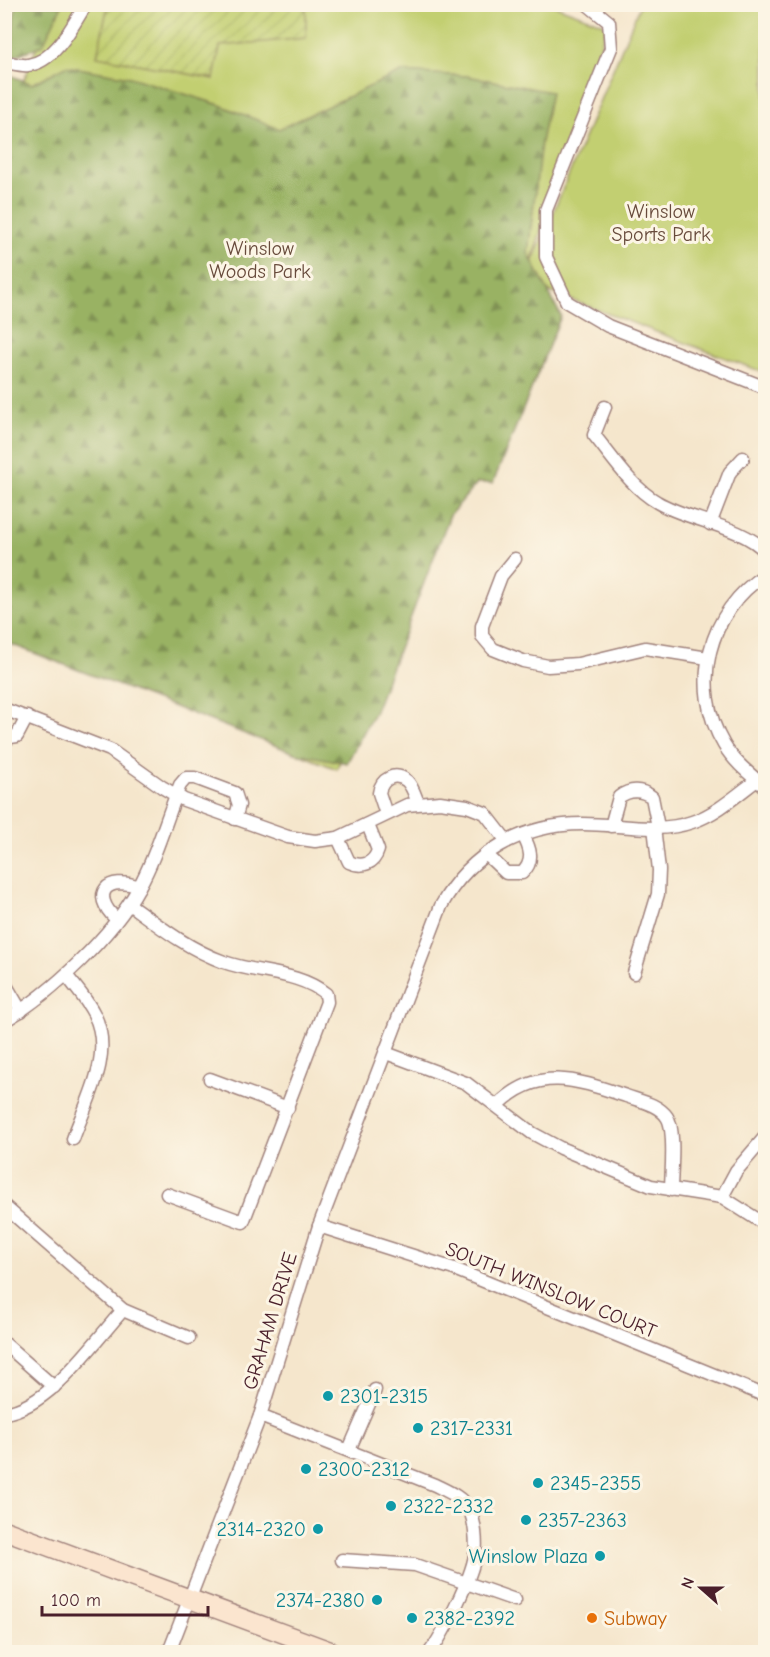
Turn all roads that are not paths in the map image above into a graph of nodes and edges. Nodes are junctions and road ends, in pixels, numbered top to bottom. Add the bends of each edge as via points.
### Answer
1 (86, 4) edge
2 (587, 4) edge
3 (4, 62) edge
4 (765, 388) edge
5 (605, 407) dead end
6 (743, 458) dead end
7 (710, 524) junction
8 (765, 552) edge
9 (514, 559) dead end
10 (765, 574) edge
11 (708, 658) junction
12 (4, 709) edge
13 (27, 717) junction
14 (4, 738) edge
15 (761, 784) edge
16 (176, 796) junction
17 (418, 803) junction
18 (387, 814) junction
19 (235, 819) junction
20 (368, 825) junction
21 (611, 826) junction
22 (656, 827) junction
23 (523, 835) junction
24 (338, 838) junction
25 (506, 840) junction
26 (486, 854) junction
27 (139, 887) junction
28 (129, 904) junction
29 (116, 919) junction
30 (634, 973) dead end
31 (67, 976) junction
32 (4, 982) edge
33 (21, 1011) junction
34 (4, 1021) edge
35 (386, 1053) junction
36 (210, 1079) dead end
37 (498, 1105) junction
38 (288, 1108) junction
39 (765, 1136) edge
40 (73, 1139) dead end
41 (670, 1190) junction
42 (167, 1194) dead end
43 (722, 1197) junction
44 (4, 1206) edge
45 (765, 1225) edge
46 (319, 1226) junction
47 (123, 1310) junction
48 (189, 1338) dead end
49 (4, 1343) edge
50 (54, 1387) junction
51 (375, 1390) dead end
52 (765, 1396) edge
53 (4, 1413) edge
54 (260, 1416) junction
55 (349, 1450) junction
56 (4, 1530) edge
57 (342, 1560) dead end
58 (465, 1581) junction
59 (515, 1600) dead end
60 (191, 1601) junction
61 (169, 1653) edge
62 (333, 1653) edge
63 (430, 1653) edge

1 - 3 street via 55,49 40,62
2 - 4 street via 609,22 611,48 546,210 546,257 567,302 608,326
5 - 7 street via 594,435 633,482 655,501
6 - 7 street via 730,472
7 - 8 street via 749,539
9 - 11 street via 501,576 482,626 485,646 548,666 578,664 645,648
10 - 11 street via 726,613
11 - 15 street via 706,692 714,726 733,757
12 - 13 street
13 - 14 street via 17,736
13 - 16 street via 110,750
15 - 22 street, GRAHAM DRIVE via 704,817
16 - 19 street
16 - 19 street via 183,782 191,777 231,791 239,805
16 - 27 street
17 - 18 street
17 - 18 street via 409,783 391,777 383,782 379,793
17 - 25 street via 453,803 485,813
18 - 20 street
19 - 24 street via 300,839
20 - 24 street
20 - 24 street via 378,850 366,864 350,862
21 - 22 street, GRAHAM DRIVE
21 - 22 street via 619,796 641,791 655,802
21 - 23 street, GRAHAM DRIVE via 582,824 543,828
22 - 30 street via 658,894
23 - 25 street, GRAHAM DRIVE
23 - 26 street via 531,855 522,873 506,873
25 - 26 street, GRAHAM DRIVE
26 - 35 street, GRAHAM DRIVE via 459,879 441,906
27 - 28 street
27 - 29 street via 118,882 106,888 104,906
28 - 29 street
28 - 38 street via 174,937 204,953 241,967 293,978 326,994 326,1010
29 - 31 street
31 - 33 street
31 - 40 street via 95,1016 101,1057 96,1081
32 - 33 street
33 - 34 street
35 - 37 street via 466,1083
35 - 46 street, GRAHAM DRIVE
36 - 38 street
37 - 41 street via 544,1140 651,1186
37 - 41 street via 521,1086 550,1079 588,1082 655,1106 667,1116 671,1129
38 - 42 street via 243,1222
39 - 43 street via 736,1171
41 - 43 street
43 - 45 street
44 - 47 street
46 - 52 street, SOUTH WINSLOW COURT via 454,1269
46 - 54 street, GRAHAM DRIVE
47 - 48 street
47 - 50 street
49 - 50 street
50 - 53 street via 34,1402
51 - 55 street
54 - 55 street
54 - 60 street, GRAHAM DRIVE
55 - 58 street via 435,1485 464,1503 475,1532 475,1556
56 - 60 street
57 - 58 street via 416,1564
58 - 59 street
58 - 63 street via 443,1635
60 - 61 street, GRAHAM DRIVE
60 - 62 street

